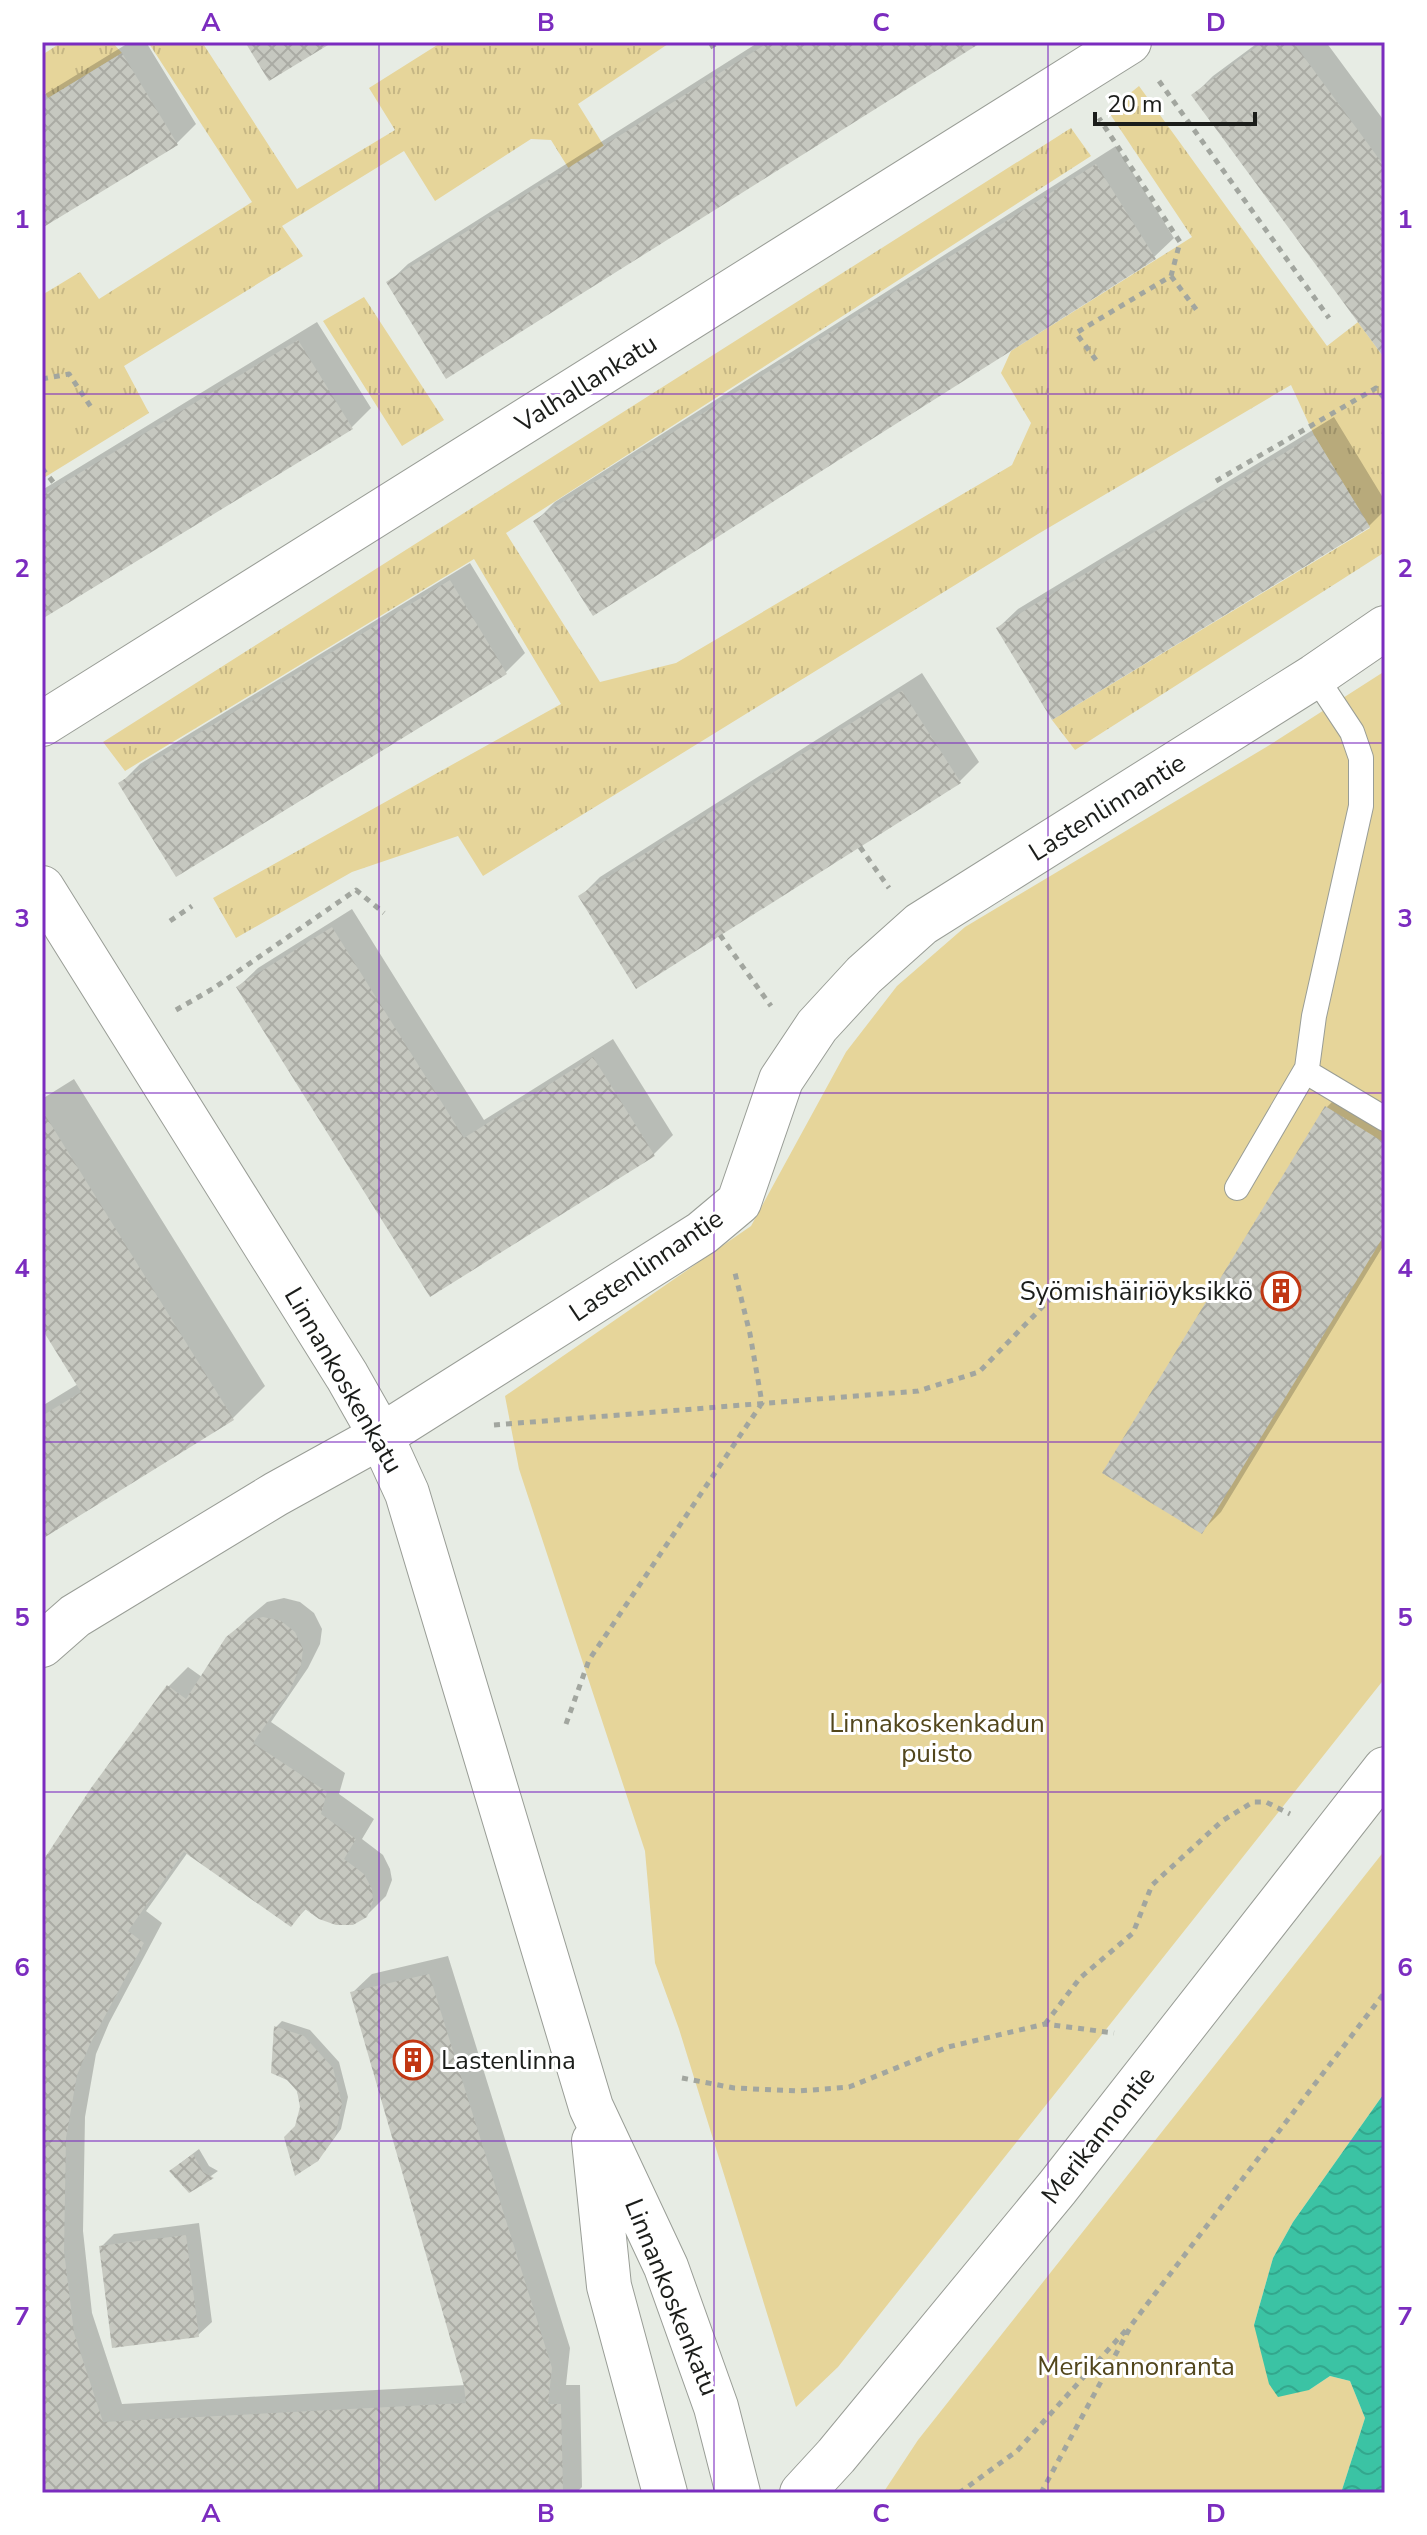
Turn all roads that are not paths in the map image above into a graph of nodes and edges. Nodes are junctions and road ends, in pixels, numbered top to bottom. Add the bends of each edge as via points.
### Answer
1 (1129, 42) edge
2 (1385, 628) edge
3 (1315, 676) junction
4 (42, 724) edge
5 (42, 888) edge
6 (1307, 1068) junction
7 (1385, 1119) edge
8 (1237, 1188) dead end
9 (381, 1436) junction
10 (42, 1645) edge
11 (1385, 1769) edge
12 (591, 2107) junction
13 (665, 2493) edge
14 (738, 2493) edge
15 (802, 2493) edge

1 - 4 street, Valhallankatu
2 - 3 street, Lastenlinnantie
3 - 6 lane via 1352,732 1361,758 1361,806
3 - 9 street, Lastenlinnantie via 921,924 817,1026 781,1080 739,1202 702,1233
5 - 9 street, Linnankoskenkatu
6 - 7 lane
6 - 8 lane
9 - 10 street, Lastenlinnantie via 75,1616
9 - 12 street, Linnankoskenkatu via 407,1493
11 - 15 street, Merikannontie via 1057,2188
12 - 13 street, Linnankoskenkatu via 609,2286
12 - 14 street, Linnankoskenkatu via 666,2267 716,2407

